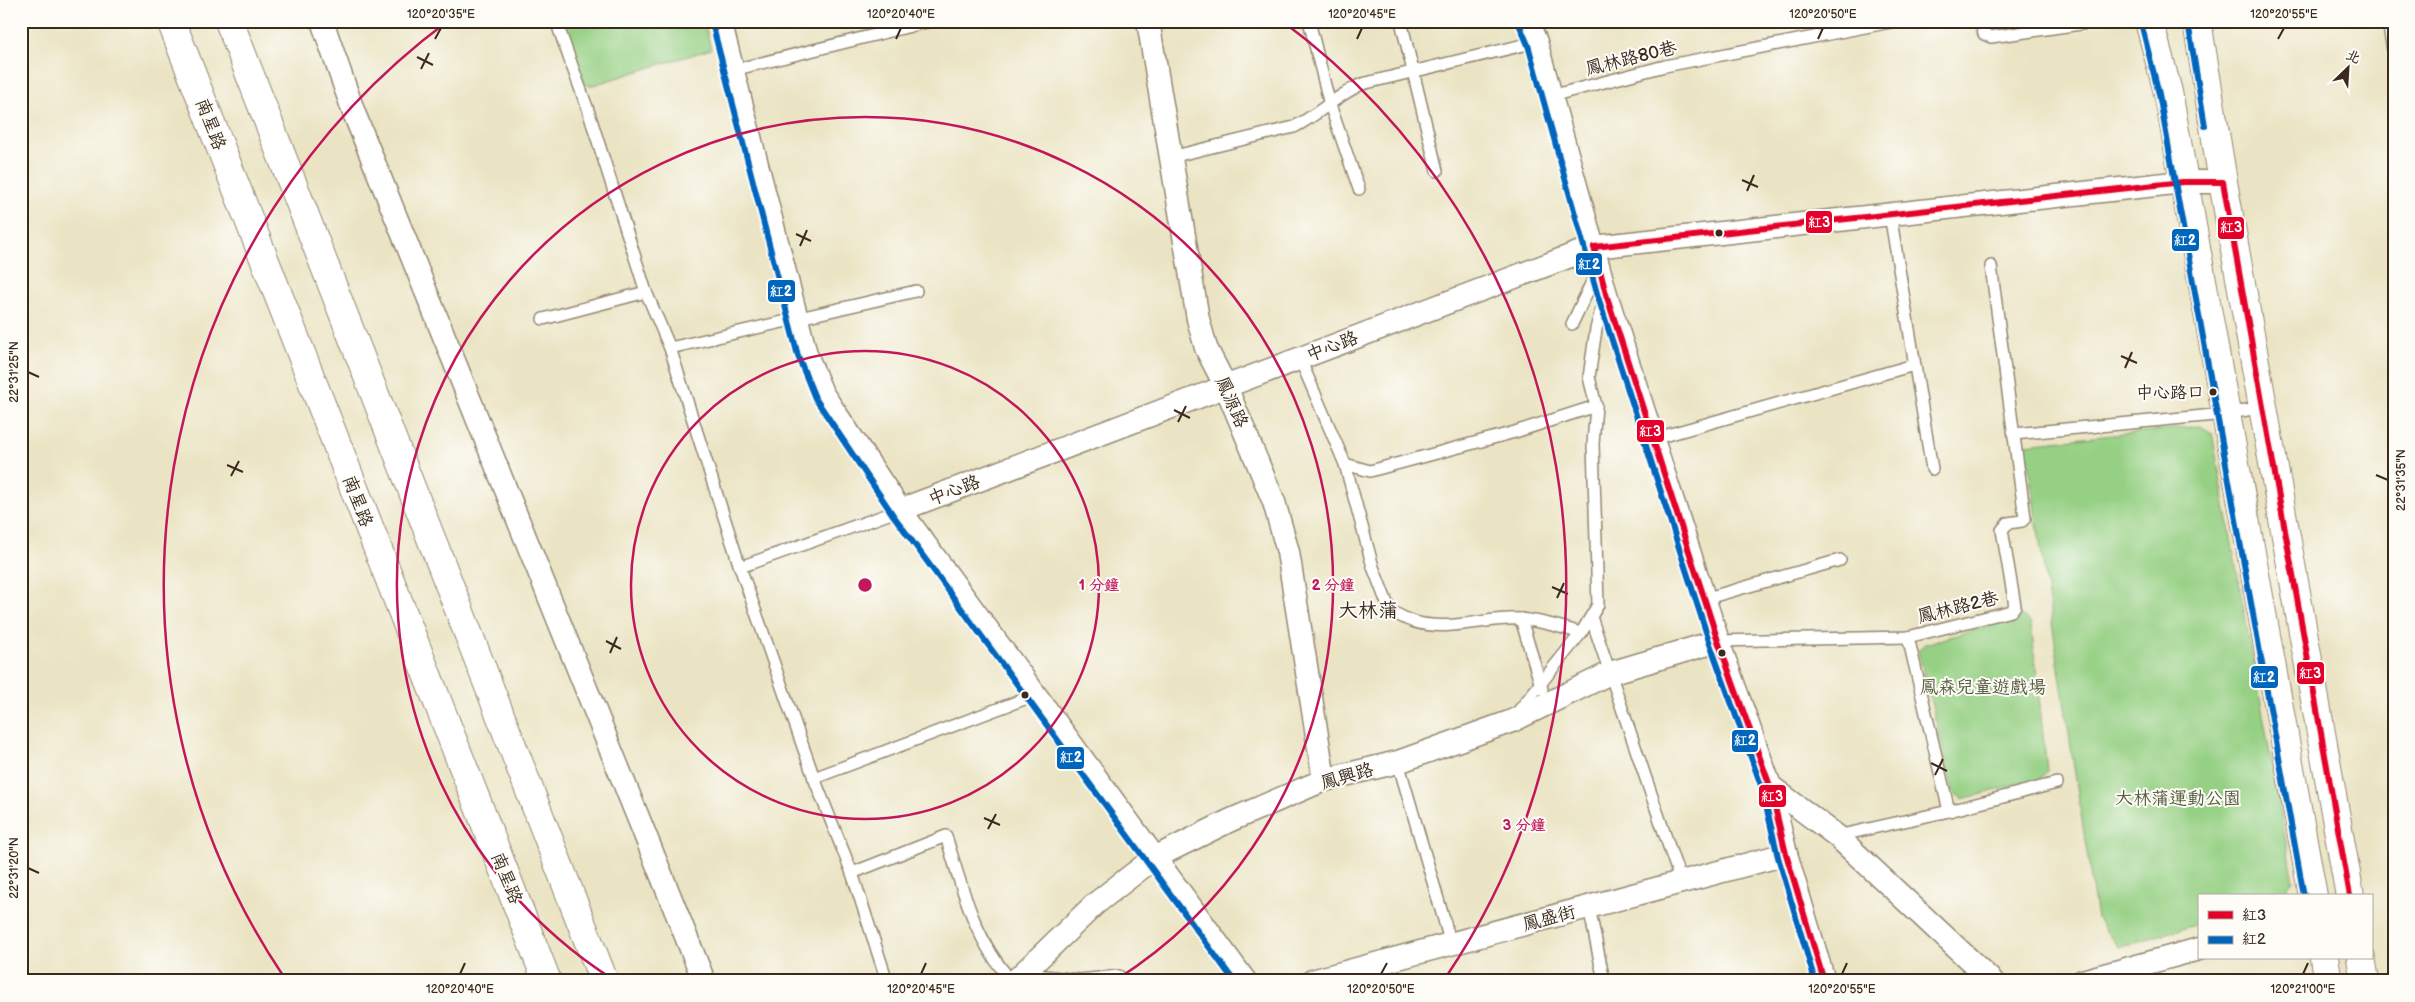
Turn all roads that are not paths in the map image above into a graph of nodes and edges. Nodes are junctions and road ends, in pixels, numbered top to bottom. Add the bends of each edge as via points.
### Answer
1 (171, 21) edge
2 (229, 21) edge
3 (322, 21) edge
4 (556, 21) edge
5 (720, 21) edge
6 (931, 21) edge
7 (1148, 21) edge
8 (1309, 21) edge
9 (1400, 21) edge
10 (1527, 21) edge
11 (1896, 21) edge
12 (1980, 21) edge
13 (2100, 21) edge
14 (2149, 21) edge
15 (2197, 21) edge
16 (2388, 21) edge
17 (1856, 25) edge
18 (1536, 42) junction
19 (2394, 56) edge
20 (733, 70) junction
21 (1413, 72) junction
22 (1551, 96) junction
23 (1330, 105) junction
24 (1171, 157) junction
25 (1437, 171) dead end
26 (2183, 182) junction
27 (2223, 182) junction
28 (1359, 189) dead end
29 (1890, 214) junction
30 (1596, 257) junction
31 (1991, 266) dead end
32 (916, 291) dead end
33 (646, 292) junction
34 (1606, 294) junction
35 (797, 317) junction
36 (543, 319) dead end
37 (1572, 324) dead end
38 (670, 348) junction
39 (1300, 359) junction
40 (1914, 365) junction
41 (1226, 387) junction
42 (1596, 406) junction
43 (2264, 407) junction
44 (2225, 414) junction
45 (2014, 434) junction
46 (1653, 439) junction
47 (1345, 464) junction
48 (1932, 469) dead end
49 (900, 510) junction
50 (1840, 560) dead end
51 (740, 568) junction
52 (1704, 599) junction
53 (1591, 617) junction
54 (1521, 619) junction
55 (1581, 633) junction
56 (1908, 637) junction
57 (1718, 641) junction
58 (1610, 674) junction
59 (1544, 694) junction
60 (1035, 695) junction
61 (1398, 762) junction
62 (814, 778) junction
63 (1324, 780) junction
64 (2057, 783) dead end
65 (1770, 786) junction
66 (1949, 811) junction
67 (1837, 836) junction
68 (1786, 854) junction
69 (1154, 858) junction
70 (852, 873) junction
71 (1681, 882) junction
72 (2313, 894) edge
73 (2350, 894) edge
74 (1589, 907) junction
75 (1451, 944) junction
76 (2198, 949) edge
77 (2324, 960) edge
78 (2361, 960) edge
79 (1119, 976) dead end
80 (1024, 980) edge
81 (547, 981) edge
82 (604, 981) edge
83 (704, 981) edge
84 (888, 981) edge
85 (1246, 981) edge
86 (1312, 981) edge
87 (1604, 981) edge
88 (1824, 981) edge
89 (1992, 981) edge
90 (2082, 981) edge
91 (2328, 981) edge
92 (2365, 981) edge

1 - 81 street, 南星路
2 - 82 street
3 - 83 street via 354,113
4 - 33 lane
5 - 20 street
6 - 20 lane
7 - 24 street, 鳳源路
8 - 23 lane
9 - 21 lane
10 - 18 street
11 - 17 lane, 鳳林路80巷
12 - 13 lane via 1984,34 1991,37
14 - 26 street via 2168,92
15 - 27 street
16 - 19 lane
17 - 22 lane, 鳳林路80巷 via 1665,66
18 - 21 lane
18 - 22 street
20 - 35 street
21 - 23 lane via 1362,84
21 - 25 lane
22 - 30 street
23 - 24 lane via 1294,127
23 - 28 lane
24 - 41 street, 鳳源路 via 1198,319 1206,348
26 - 27 street, 中心路
26 - 29 street, 中心路
26 - 44 street
27 - 43 street
29 - 30 street, 中心路
29 - 40 lane
30 - 34 street
30 - 37 lane
30 - 39 street, 中心路
31 - 45 lane, 鳳林路2巷
32 - 35 lane
33 - 36 lane
33 - 38 lane
34 - 42 lane via 1596,329 1589,377
34 - 46 street
35 - 38 lane
35 - 49 street via 806,354 822,393
38 - 51 lane
39 - 41 street, 中心路
39 - 47 lane
40 - 46 lane
40 - 48 lane
41 - 49 street, 中心路
41 - 63 street, 鳳源路 via 1274,502 1288,552
42 - 47 lane via 1515,432 1370,471
42 - 53 lane via 1593,444 1599,586 1598,605
43 - 44 lane
43 - 73 street
44 - 45 lane
44 - 72 street
45 - 56 lane, 鳳林路2巷 via 2026,518 2008,523 2002,530 2015,606 2011,611
46 - 52 street
47 - 54 lane via 1373,568 1390,611 1424,623 1460,625
49 - 51 lane
49 - 60 street
50 - 52 lane
51 - 62 lane
52 - 57 street
53 - 55 lane
53 - 58 lane
54 - 55 lane
54 - 59 lane
55 - 59 lane
56 - 57 lane, 鳳林路2巷
56 - 66 lane
57 - 58 street, 鳳興路
57 - 65 street
58 - 59 street, 鳳興路
58 - 71 lane
59 - 61 street, 鳳興路 via 1512,721
60 - 62 lane
60 - 69 street
61 - 63 street, 鳳興路
61 - 75 lane
62 - 70 lane
63 - 69 street, 鳳興路
64 - 66 lane
65 - 67 street
65 - 68 street
66 - 67 lane
67 - 89 street
68 - 71 street, 鳳盛街
68 - 88 street
69 - 80 street, 鳳興路 via 1095,904
69 - 85 street
70 - 80 lane via 946,836 970,913 1001,969
70 - 84 lane
71 - 74 street, 鳳盛街
74 - 75 street, 鳳盛街
74 - 87 lane
75 - 86 street, 鳳盛街
76 - 90 street
77 - 91 street
78 - 92 street
79 - 80 lane

